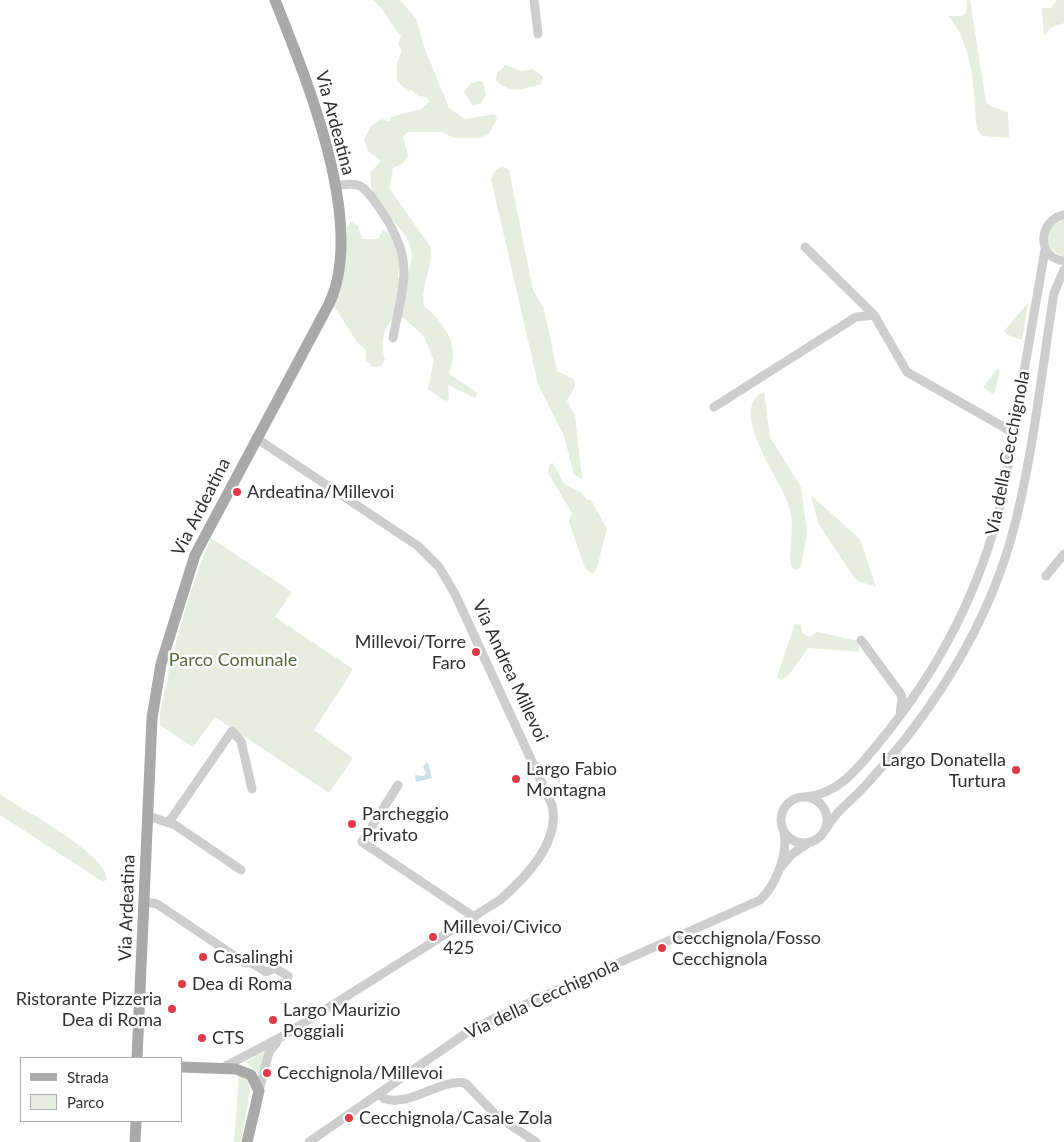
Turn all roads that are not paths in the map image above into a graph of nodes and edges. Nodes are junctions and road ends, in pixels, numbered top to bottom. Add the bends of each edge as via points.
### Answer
1 (275, 0) edge
2 (534, 0) edge
3 (538, 34) dead end
4 (334, 186) junction
5 (1064, 216) edge
6 (805, 247) dead end
7 (1045, 250) junction
8 (1064, 261) edge
9 (1064, 270) edge
10 (874, 315) junction
11 (393, 338) dead end
12 (714, 407) dead end
13 (1016, 417) junction
14 (994, 422) junction
15 (256, 438) junction
16 (1013, 440) junction
17 (1064, 554) edge
18 (1046, 576) dead end
19 (861, 640) dead end
20 (921, 688) junction
21 (900, 693) junction
22 (900, 718) junction
23 (398, 784) dead end
24 (252, 790) dead end
25 (806, 797) junction
26 (148, 816) junction
27 (169, 822) junction
28 (826, 829) junction
29 (784, 832) junction
30 (808, 844) junction
31 (241, 870) dead end
32 (778, 871) junction
33 (145, 902) junction
34 (474, 918) junction
35 (286, 982) dead end
36 (283, 1036) junction
37 (139, 1038) junction
38 (137, 1057) edge
39 (146, 1057) edge
40 (182, 1067) edge
41 (222, 1068) junction
42 (258, 1092) junction
43 (379, 1094) junction
44 (136, 1122) edge
45 (252, 1126) junction
46 (135, 1142) edge
47 (247, 1142) edge
48 (253, 1142) edge
49 (309, 1142) edge
50 (536, 1142) edge

1 - 4 main road, Via Ardeatina via 307,81
2 - 3 street
4 - 11 street via 354,183 366,189 400,242 404,285
4 - 15 main road, Via Ardeatina via 341,239 336,286
5 - 7 street, Via della Cecchignola via 1051,221 1044,231
6 - 10 street
7 - 8 street
7 - 13 street, Via della Cecchignola
9 - 28 street, Via della Cecchignola via 1054,293 1019,505 1001,570 988,601 958,663 928,710 868,782 832,818
10 - 12 street via 856,317
10 - 14 street via 907,372
13 - 14 street via 1013,423
13 - 16 street, Via della Cecchignola
14 - 16 street via 1011,432
15 - 26 main road, Via Ardeatina via 195,555 170,628 153,708
15 - 34 street, Via Andrea Millevoi via 411,541 439,566 552,805 553,827 538,857 520,883
16 - 20 street, Via della Cecchignola via 995,532 977,583 950,642
17 - 18 street
19 - 21 street
20 - 21 street via 910,694
20 - 22 street, Via della Cecchignola
21 - 22 street
22 - 25 street, Via della Cecchignola via 843,783 821,795
23 - 34 street via 362,842
24 - 27 street via 241,741 232,731
25 - 28 street via 822,805 828,819
25 - 29 street via 798,797 785,806 780,821
26 - 27 street
26 - 33 main road, Via Ardeatina
27 - 31 street
28 - 30 street via 816,841
29 - 30 street via 797,843
29 - 32 street, Via della Cecchignola via 784,850
30 - 32 street, Via della Cecchignola via 791,855
32 - 43 street, Via della Cecchignola via 760,900 497,1017 465,1034
33 - 35 street via 157,904 245,963 250,962 266,972 275,968 281,970 288,976
33 - 37 main road, Via Ardeatina
34 - 36 street, Via Andrea Millevoi
36 - 41 street, Via Andrea Millevoi
36 - 42 street via 269,1052
37 - 38 main road, Via Ardeatina
37 - 39 main road
40 - 41 main road, Via Andrea Millevoi
41 - 42 main road via 248,1073
42 - 45 main road
43 - 49 street, Via della Cecchignola
43 - 50 street via 384,1099 401,1100 464,1083 497,1116
44 - 46 main road
45 - 47 main road
45 - 48 street

